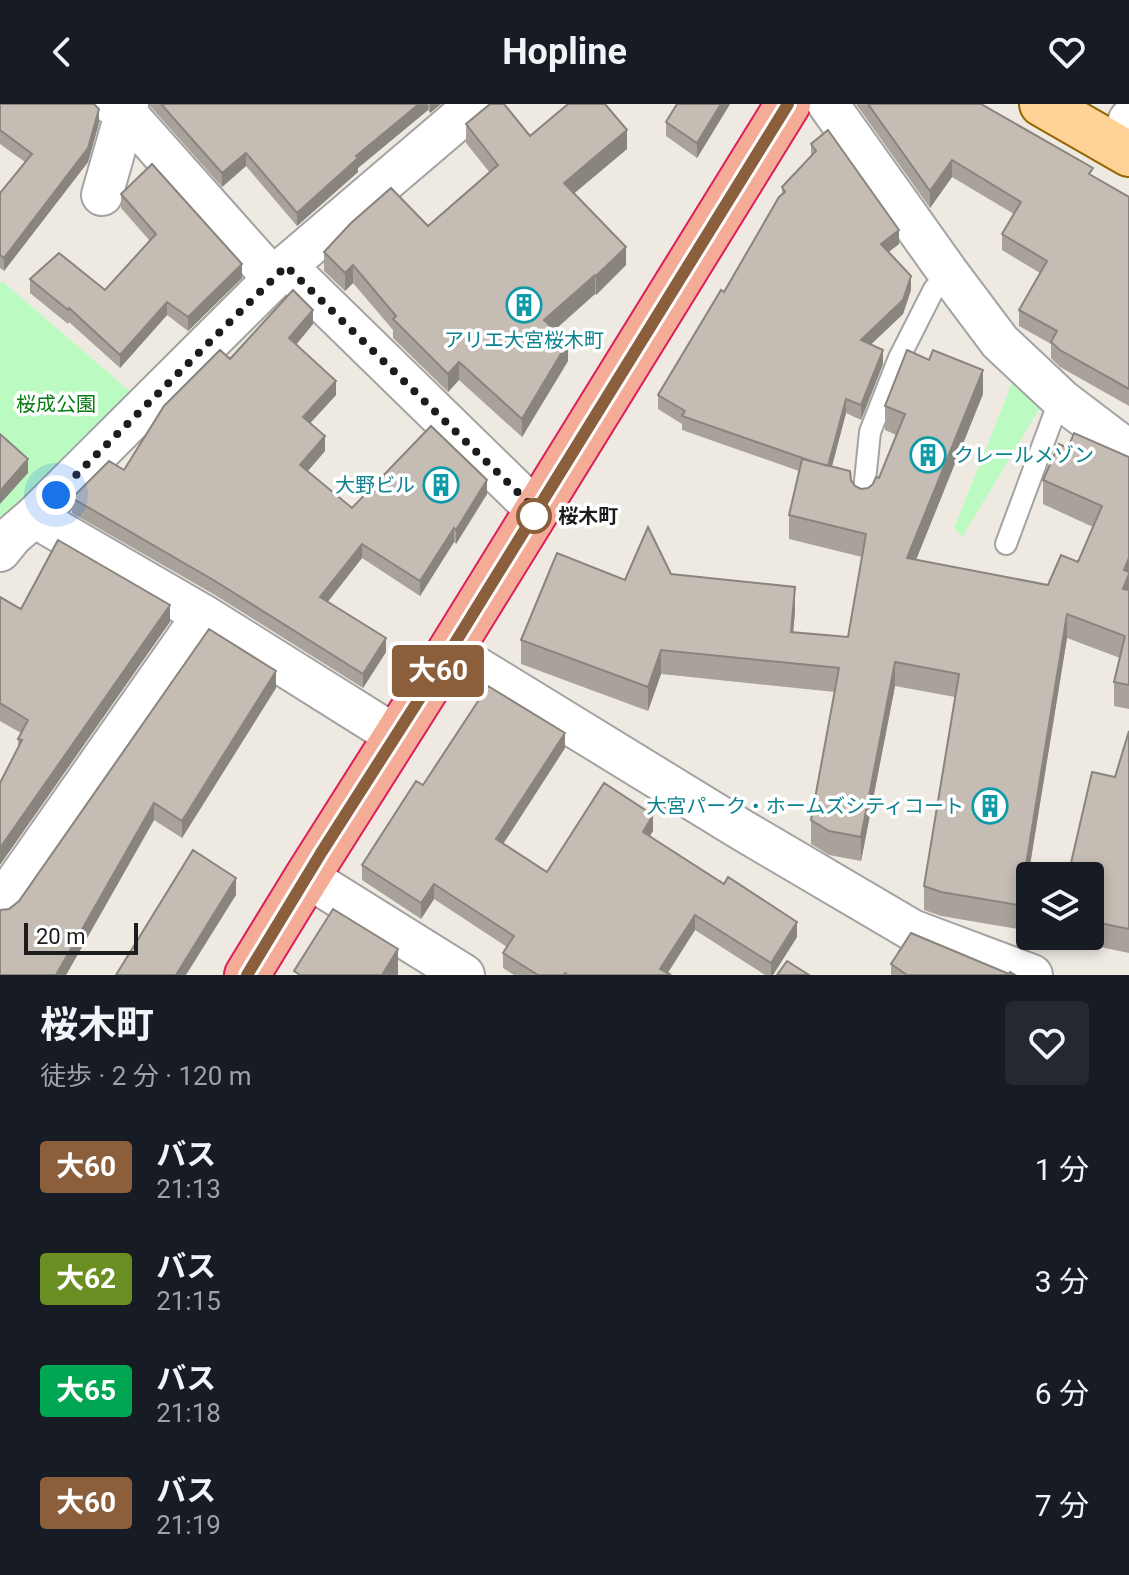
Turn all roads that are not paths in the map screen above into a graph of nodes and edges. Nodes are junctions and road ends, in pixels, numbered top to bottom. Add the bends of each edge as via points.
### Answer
1 (476, 104) edge
2 (788, 104) edge
3 (828, 104) edge
4 (1042, 104) edge
5 (122, 107) edge
6 (1126, 140) edge
7 (102, 195) dead end
8 (280, 272) junction
9 (949, 274) junction
10 (1063, 401) junction
11 (1129, 451) edge
12 (863, 500) edge
13 (537, 511) junction
14 (12, 532) edge
15 (1006, 544) dead end
16 (203, 615) junction
17 (450, 651) junction
18 (396, 736) junction
19 (307, 877) junction
20 (0, 905) edge
21 (247, 975) edge
22 (464, 975) edge
23 (1032, 975) edge

1 - 8 street
2 - 13 highway
3 - 9 street
4 - 6 main road
5 - 7 street
5 - 8 street
8 - 13 street
8 - 14 street
9 - 10 street via 1000,342
9 - 12 lane via 934,289 899,358 870,432
10 - 11 street
10 - 15 lane
13 - 17 highway
14 - 16 street
16 - 18 street
16 - 20 street
17 - 18 highway
17 - 23 street via 912,930
18 - 19 highway
19 - 21 highway
19 - 22 street

